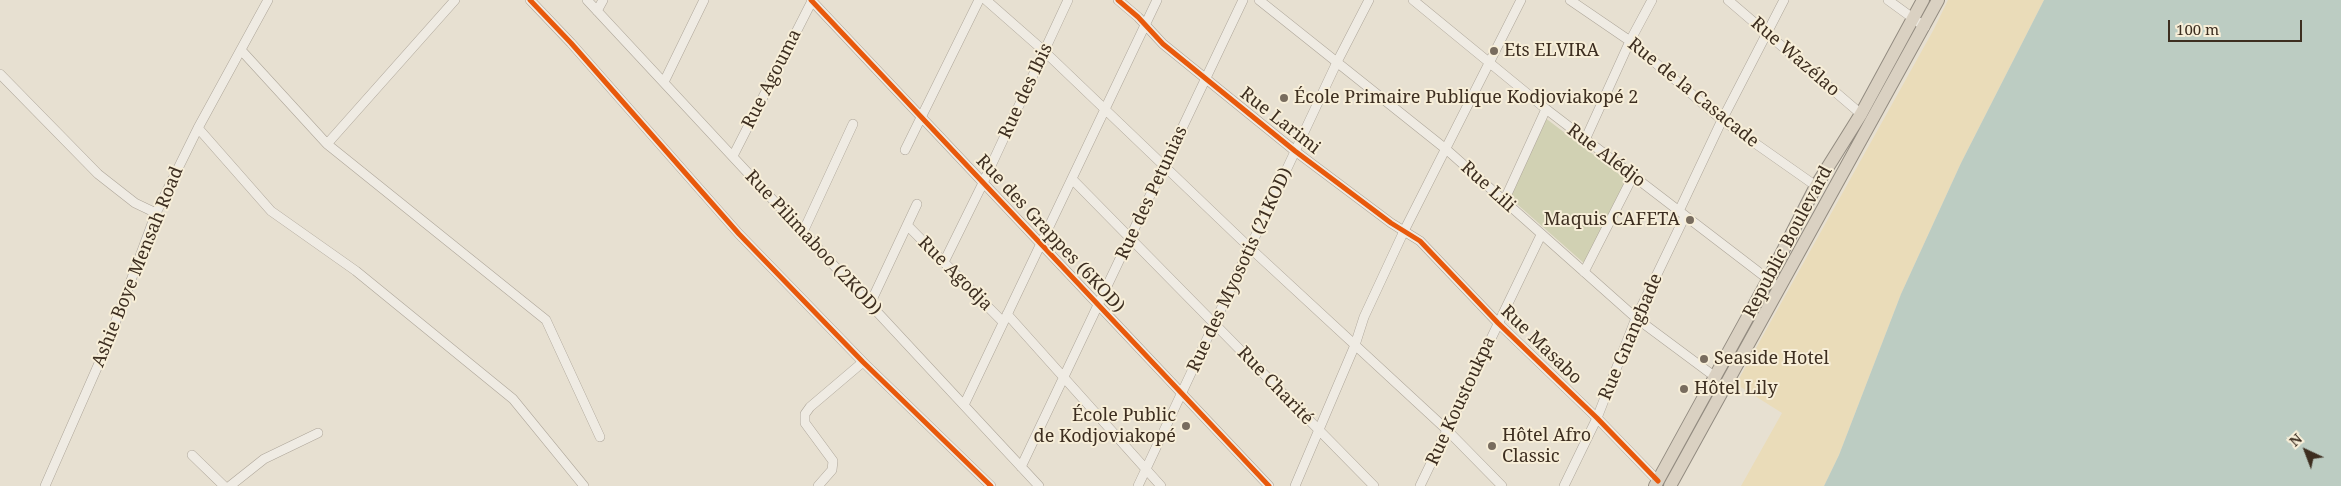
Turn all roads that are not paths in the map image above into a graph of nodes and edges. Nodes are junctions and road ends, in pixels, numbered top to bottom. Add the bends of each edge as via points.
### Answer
1 (268, 0) edge
2 (456, 0) edge
3 (530, 0) edge
4 (588, 0) edge
5 (603, 0) edge
6 (704, 0) edge
7 (811, 0) edge
8 (979, 0) edge
9 (986, 0) edge
10 (1068, 0) edge
11 (1118, 0) edge
12 (1157, 0) edge
13 (1243, 0) edge
14 (1259, 0) edge
15 (1369, 0) edge
16 (1413, 0) edge
17 (1521, 0) edge
18 (1570, 0) edge
19 (1652, 0) edge
20 (1728, 0) edge
21 (1784, 0) edge
22 (1888, 0) edge
23 (1923, 0) edge
24 (1938, 0) edge
25 (821, 4) edge
26 (597, 10) junction
27 (1914, 19) junction
28 (1145, 26) junction
29 (1925, 27) junction
30 (1767, 32) junction
31 (1630, 41) junction
32 (240, 50) junction
33 (1044, 51) junction
34 (1337, 62) junction
35 (1489, 63) junction
36 (0, 74) edge
37 (1205, 79) junction
38 (664, 82) junction
39 (1546, 109) junction
40 (1105, 110) junction
41 (1860, 114) junction
42 (922, 118) junction
43 (1722, 120) junction
44 (853, 124) dead end
45 (198, 128) junction
46 (1585, 140) junction
47 (326, 144) junction
48 (905, 150) dead end
49 (1446, 150) junction
50 (1295, 152) junction
51 (733, 156) junction
52 (1164, 166) junction
53 (1633, 176) junction
54 (1072, 179) junction
55 (983, 183) junction
56 (1816, 186) junction
57 (1504, 201) junction
58 (918, 204) dead end
59 (156, 213) junction
60 (1682, 214) junction
61 (907, 225) junction
62 (1404, 231) junction
63 (803, 232) junction
64 (1541, 235) junction
65 (1130, 239) junction
66 (1042, 245) junction
67 (1250, 248) junction
68 (944, 262) junction
69 (1584, 272) junction
70 (1768, 280) junction
71 (1780, 288) junction
72 (870, 304) junction
73 (1099, 306) junction
74 (1005, 318) junction
75 (1636, 318) junction
76 (1214, 323) junction
77 (1498, 323) junction
78 (1355, 345) junction
79 (863, 362) junction
80 (1714, 376) junction
81 (1065, 379) junction
82 (1182, 394) junction
83 (964, 405) junction
84 (1597, 418) junction
85 (1318, 430) junction
86 (1447, 430) junction
87 (318, 433) dead end
88 (600, 437) dead end
89 (192, 456) dead end
90 (1021, 467) junction
91 (1146, 470) junction
92 (1656, 483) edge
93 (1498, 484) edge
94 (45, 486) edge
95 (224, 486) edge
96 (230, 486) edge
97 (584, 486) edge
98 (818, 486) edge
99 (991, 486) edge
100 (1039, 486) edge
101 (1138, 486) edge
102 (1161, 486) edge
103 (1268, 486) edge
104 (1295, 486) edge
105 (1374, 486) edge
106 (1420, 486) edge
107 (1564, 486) edge
108 (1670, 486) edge

1 - 32 street, Ashie Boye Mensah Road
2 - 47 street
3 - 79 street via 738,234
4 - 26 street, Rue Pilimaboo (2KOD)
5 - 26 street
6 - 38 street
7 - 25 street, Rue des Grappes (6KOD)
7 - 51 street, Rue Agouma
8 - 42 street
9 - 33 street
10 - 33 street, Rue des Ibis
11 - 28 street, Rue Larimi
12 - 28 street
13 - 37 street, Rue des Petunias
14 - 34 street, Rue Lili
15 - 34 street, Rue des Myosotis (21KOD)
16 - 35 street, Rue Alédjo
17 - 35 street
18 - 31 street, Rue de la Casacade
19 - 31 street
20 - 30 street, Rue Wazélao
21 - 30 street, Rue Gnangbade
22 - 27 street
23 - 27 highway, Republic Boulevard
24 - 29 highway, Republic Boulevard
25 - 42 street, Rue des Grappes (6KOD)
26 - 38 street, Rue Pilimaboo (2KOD)
27 - 29 street
27 - 41 highway, Republic Boulevard
28 - 37 street, Rue Larimi
28 - 40 street
29 - 71 highway, Republic Boulevard
30 - 41 street, Rue Wazélao
30 - 43 street, Rue Gnangbade
31 - 43 street, Rue de la Casacade
31 - 46 street
32 - 45 street, Ashie Boye Mensah Road
32 - 47 street
33 - 40 street
33 - 55 street, Rue des Ibis
34 - 49 street, Rue Lili
34 - 50 street, Rue des Myosotis (21KOD)
35 - 39 street, Rue Alédjo
35 - 49 street
36 - 59 street via 98,174 135,203
37 - 50 street, Rue Larimi
37 - 52 street, Rue des Petunias
38 - 51 street, Rue Pilimaboo (2KOD)
39 - 46 street, Rue Alédjo
39 - 57 street
40 - 52 street
40 - 54 street
41 - 56 highway, Republic Boulevard
42 - 48 street
42 - 55 street, Rue des Grappes (6KOD)
43 - 56 street, Rue de la Casacade
43 - 60 street, Rue Gnangbade
44 - 63 street
45 - 59 street, Ashie Boye Mensah Road
45 - 97 street via 271,211 356,271 513,399
46 - 53 street, Rue Alédjo
47 - 88 street via 546,320
49 - 57 street, Rue Lili
49 - 62 street
50 - 62 street, Rue Larimi
50 - 67 street, Rue des Myosotis (21KOD)
51 - 63 street, Rue Pilimaboo (2KOD)
52 - 65 street, Rue des Petunias
52 - 67 street
53 - 60 street, Rue Alédjo
53 - 69 street
54 - 65 street, Rue Charité
54 - 66 street
55 - 66 street, Rue des Grappes (6KOD)
55 - 68 street, Rue des Ibis
56 - 70 highway, Republic Boulevard
57 - 64 street, Rue Lili
58 - 61 street, Rue Agodja
59 - 94 street, Ashie Boye Mensah Road via 107,345
60 - 70 street, Rue Alédjo
60 - 75 street, Rue Gnangbade
61 - 68 street, Rue Agodja
61 - 72 street, Rue Agodja
62 - 77 street, Rue Masabo via 1420,241
62 - 78 street via 1360,324
63 - 72 street, Rue Pilimaboo (2KOD)
64 - 69 street, Rue Lili
64 - 77 street, Rue Koustoukpa
65 - 73 street, Rue des Petunias
65 - 76 street, Rue Charité
66 - 73 street, Rue des Grappes (6KOD)
66 - 74 street
67 - 76 street, Rue des Myosotis (21KOD)
67 - 78 street
68 - 74 street, Rue Agodja
69 - 75 street, Rue Lili
70 - 71 street, Rue Alédjo
70 - 80 highway, Republic Boulevard
71 - 108 highway, Republic Boulevard
72 - 83 street, Rue Pilimaboo (2KOD)
73 - 81 street, Rue des Petunias
73 - 82 street, Rue des Grappes (6KOD)
74 - 81 street, Rue Agodja
74 - 83 street
75 - 80 street, Rue Lili
75 - 84 street, Rue Gnangbade
76 - 82 street, Rue des Myosotis (21KOD)
76 - 85 street, Rue Charité
77 - 84 street, Rue Masabo
77 - 86 street, Rue Koustoukpa
78 - 85 street
78 - 86 street
79 - 98 street via 804,414 804,423 833,461 832,470
79 - 99 street
80 - 92 highway, Republic Boulevard
81 - 90 street, Rue des Petunias
81 - 91 street, Rue Agodja
82 - 91 street, Rue des Myosotis (21KOD)
82 - 103 street, Rue des Grappes (6KOD)
83 - 90 street, Rue Pilimaboo (2KOD)
84 - 92 street, Rue Masabo
84 - 107 street, Rue Gnangbade
85 - 104 street
85 - 105 street, Rue Charité
86 - 93 street
86 - 106 street, Rue Koustoukpa
87 - 96 street via 264,459
89 - 95 street
90 - 100 street, Rue Pilimaboo (2KOD)
91 - 101 street, Rue des Myosotis (21KOD)
91 - 102 street, Rue Agodja

